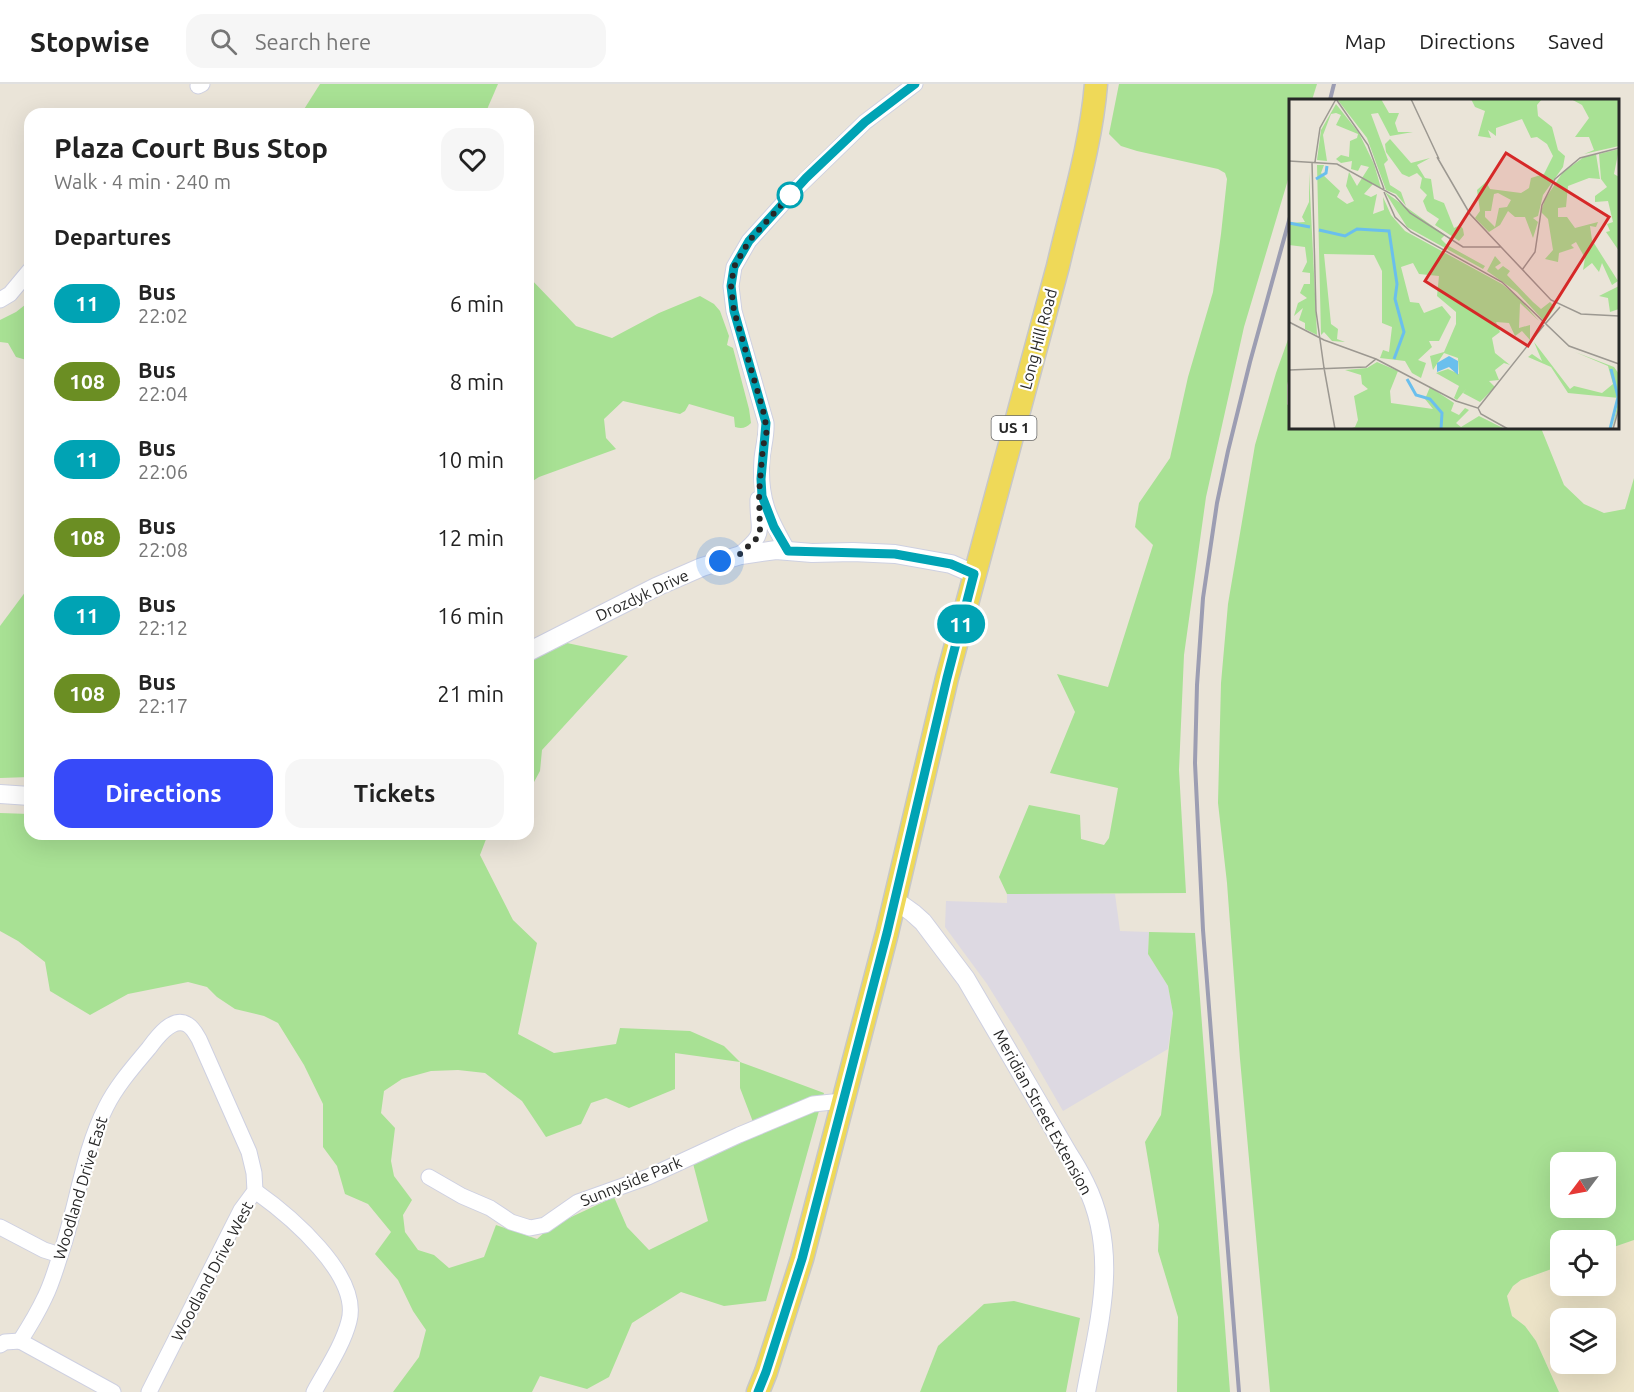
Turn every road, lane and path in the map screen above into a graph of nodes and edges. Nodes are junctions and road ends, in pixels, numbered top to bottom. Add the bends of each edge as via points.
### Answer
1 (915, 84) edge
2 (1096, 84) edge
3 (24, 277) edge
4 (0, 300) edge
5 (761, 479) junction
6 (788, 551) junction
7 (738, 556) junction
8 (974, 574) junction
9 (534, 648) edge
10 (0, 794) edge
11 (24, 796) edge
12 (895, 900) junction
13 (180, 1022) joint
14 (842, 1101) junction
15 (429, 1177) dead end
16 (255, 1191) junction
17 (0, 1227) edge
18 (60, 1255) junction
19 (20, 1341) junction
20 (0, 1345) edge
21 (113, 1392) edge
22 (149, 1392) edge
23 (314, 1392) edge
24 (758, 1392) edge
25 (1086, 1392) edge

1 - 5 street via 865,122 795,190 749,241 734,267 734,311 766,423
2 - 8 main road, Long Hill Road / US 1 via 1088,139 1054,282
3 - 4 street
5 - 6 street via 766,510
5 - 7 street via 760,531 755,542
6 - 7 street, Drozdyk Drive
6 - 8 street, Drozdyk Drive via 895,554 951,564
7 - 9 street, Drozdyk Drive via 656,587
8 - 12 main road, Long Hill Road / US 1
10 - 11 street
12 - 14 main road, Long Hill Road / US 1
12 - 25 street, Meridian Street Extension via 923,922 966,980 1086,1184 1103,1243 1105,1287
13 - 16 street, Woodland Drive West via 192,1029 204,1049 249,1152
13 - 18 street, Woodland Drive East via 155,1040 106,1106
14 - 15 street, Sunnyside Park via 813,1104 648,1177 578,1202 545,1225 530,1228 511,1222
14 - 24 main road, Long Hill Road / US 1 via 802,1259
16 - 22 street, Woodland Drive West via 241,1210
16 - 23 street via 276,1205 324,1252 346,1287 350,1319
17 - 18 street
18 - 19 street, Woodland Drive East via 45,1297
19 - 20 street
19 - 21 street

